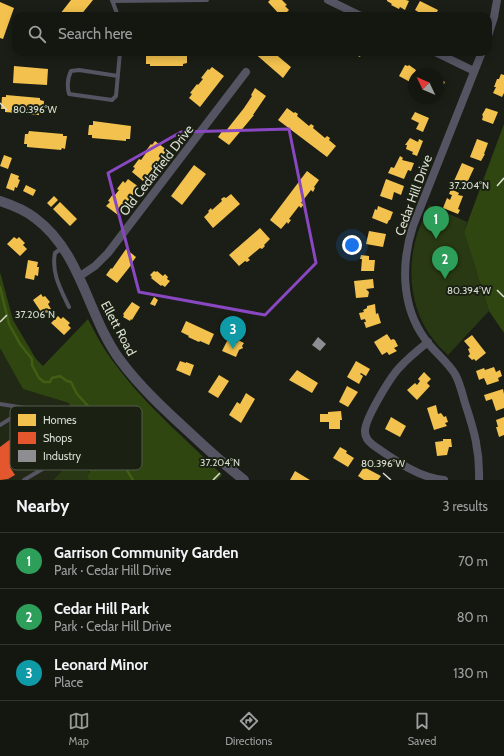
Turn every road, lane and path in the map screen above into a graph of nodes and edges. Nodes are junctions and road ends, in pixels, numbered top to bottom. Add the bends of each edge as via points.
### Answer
1 (207, 0) edge
2 (328, 0) edge
3 (497, 0) edge
4 (112, 1) edge
5 (116, 12) edge
6 (353, 12) edge
7 (492, 23) edge
8 (120, 56) edge
9 (443, 56) edge
10 (480, 56) edge
11 (474, 71) junction
12 (246, 72) dead end
13 (118, 76) junction
14 (0, 201) edge
15 (63, 247) junction
16 (80, 276) junction
17 (69, 308) dead end
18 (428, 342) junction
19 (0, 404) edge
20 (13, 406) edge
21 (10, 418) edge
22 (0, 425) edge
23 (41, 470) edge
24 (24, 480) edge
25 (244, 480) edge
26 (444, 480) edge
27 (479, 480) edge

1 - 4 lane
2 - 6 street
3 - 7 street
4 - 5 lane
8 - 13 lane
9 - 11 street
10 - 11 street, Cedar Hill Drive
11 - 18 street, Cedar Hill Drive via 413,226 406,253 405,277 408,299 416,324
12 - 16 street, Old Cedarfield Drive via 108,253
13 - 13 lane via 116,96 112,100 69,94 67,85 71,71
14 - 15 street, Ellett Road via 36,218
15 - 16 street, Ellett Road
15 - 17 lane via 55,253 54,267 55,277
16 - 25 street, Ellett Road via 103,331 126,368 167,412
18 - 26 street via 390,378 367,422 365,433 372,446 412,470
18 - 27 street, Cedar Hill Drive via 449,366 458,382 475,432 479,453
19 - 20 lane
21 - 22 lane
23 - 24 lane

